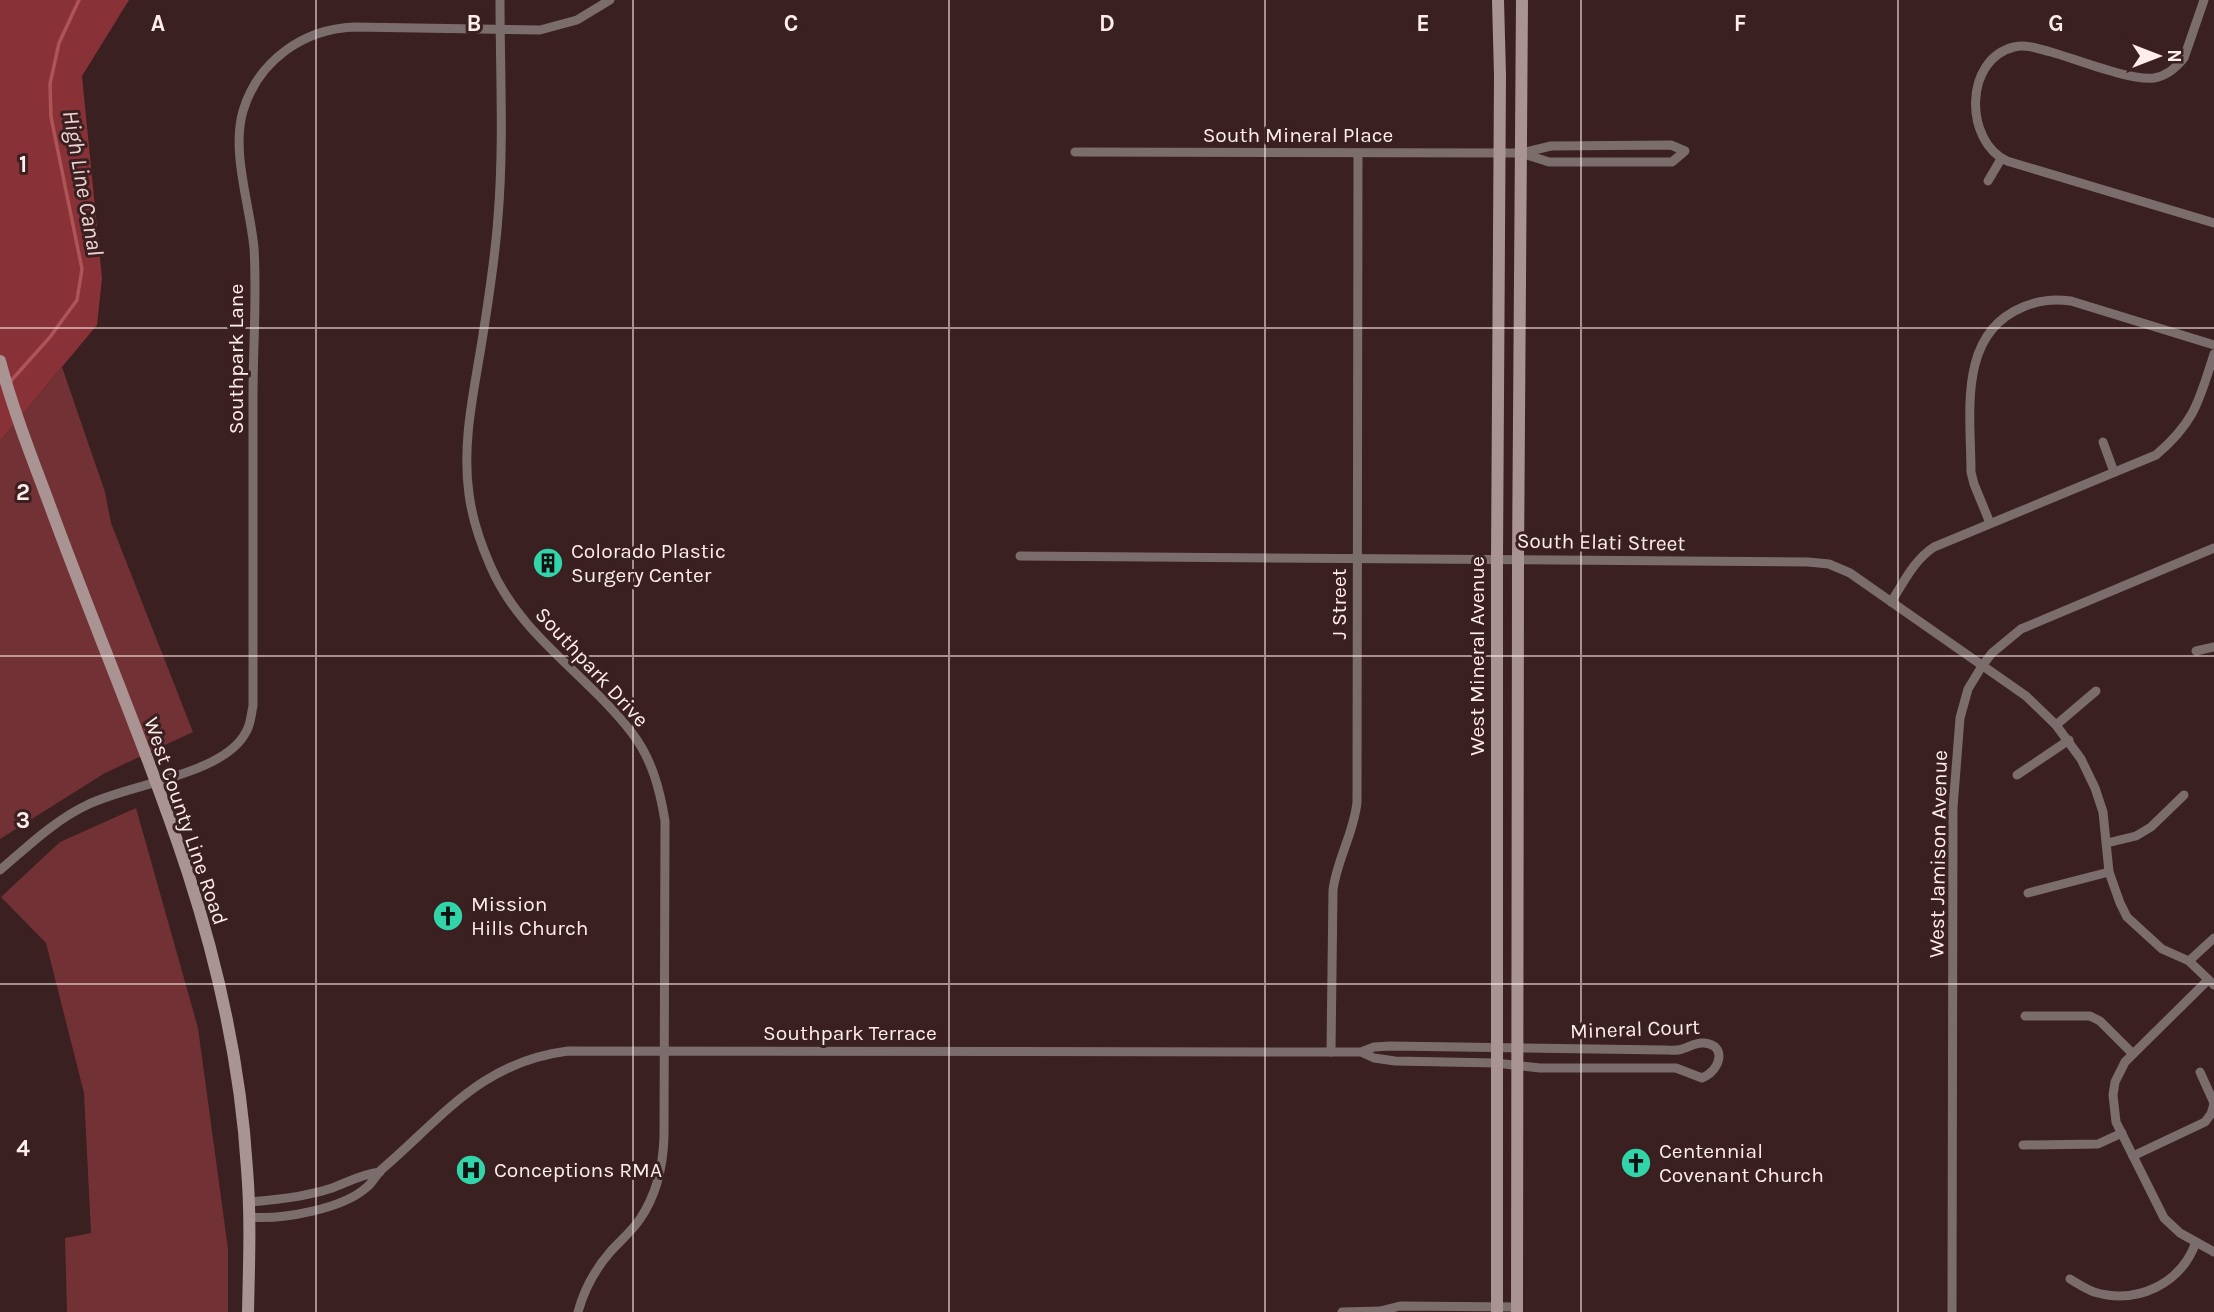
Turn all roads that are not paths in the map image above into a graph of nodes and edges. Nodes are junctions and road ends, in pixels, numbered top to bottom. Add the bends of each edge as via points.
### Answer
1 (500, 0) edge
2 (610, 0) edge
3 (1498, 0) edge
4 (1521, 0) edge
5 (2204, 0) edge
6 (500, 29) junction
7 (1075, 152) dead end
8 (1357, 153) junction
9 (1500, 153) junction
10 (1521, 153) junction
11 (2001, 159) junction
12 (1988, 181) dead end
13 (2214, 223) edge
14 (2214, 345) edge
15 (2214, 354) edge
16 (1, 366) edge
17 (2103, 442) dead end
18 (2114, 472) junction
19 (1990, 523) junction
20 (2214, 548) edge
21 (1020, 556) dead end
22 (1357, 557) junction
23 (1497, 558) junction
24 (1518, 559) junction
25 (1891, 602) junction
26 (2214, 647) edge
27 (2196, 651) dead end
28 (1982, 666) junction
29 (2096, 691) dead end
30 (2056, 724) junction
31 (2069, 740) junction
32 (2017, 775) dead end
33 (156, 782) junction
34 (2184, 795) dead end
35 (2107, 843) junction
36 (0, 870) edge
37 (2109, 872) junction
38 (2028, 893) dead end
39 (2214, 938) edge
40 (2189, 961) junction
41 (2211, 983) edge
42 (2025, 1016) dead end
43 (1496, 1046) junction
44 (1517, 1048) junction
45 (665, 1050) junction
46 (1331, 1052) junction
47 (1361, 1052) junction
48 (2133, 1054) junction
49 (1496, 1063) junction
50 (1517, 1065) junction
51 (2200, 1072) dead end
52 (2214, 1104) edge
53 (2122, 1133) junction
54 (2022, 1144) dead end
55 (2133, 1156) junction
56 (380, 1171) junction
57 (249, 1202) junction
58 (249, 1217) junction
59 (2196, 1242) junction
60 (2214, 1252) edge
61 (2070, 1279) dead end
62 (1497, 1309) edge
63 (1517, 1309) edge
64 (1381, 1311) edge
65 (248, 1312) edge
66 (578, 1312) edge
67 (1342, 1312) edge
68 (1952, 1312) edge

1 - 6 street, Southpark Drive
2 - 6 street, Southpark Lane via 561,26
3 - 9 main road, West Mineral Avenue
4 - 10 main road, West Mineral Avenue
5 - 11 street via 2184,58 2160,76 2137,78 2035,47 2008,49 1989,62 1978,89 1979,129 1987,146
6 - 33 street, Southpark Lane via 332,29 285,50 251,89 239,142 254,248 253,705 247,730 234,747 202,767
6 - 45 street, Southpark Drive via 498,218 468,433 469,494 490,567 506,596 529,627 634,735 660,790 667,854
7 - 8 street, South Mineral Place
8 - 9 street, South Mineral Place
8 - 22 street, J Street
9 - 10 street, South Mineral Place
9 - 23 main road, West Mineral Avenue
10 - 10 street, South Mineral Place via 1549,162 1672,162 1685,152 1671,145 1550,146
10 - 24 main road, West Mineral Avenue
11 - 12 street
11 - 13 street
14 - 19 street via 2062,300 2033,303 2003,317 1978,349 1972,388 1972,472
15 - 18 street via 2200,400 2183,431 2156,455
16 - 33 main road, West County Line Road via 87,607
17 - 18 street
18 - 19 street
19 - 25 street via 1924,553
20 - 28 street, West Jamison Avenue via 2021,629
21 - 22 street, South Elati Street
22 - 23 street, South Elati Street
22 - 46 street, J Street via 1357,802 1333,890
23 - 24 street, South Elati Street
23 - 43 main road, West Mineral Avenue
24 - 25 street, South Elati Street via 1820,563 1850,573
24 - 44 main road, West Mineral Avenue
25 - 28 street, South Elati Street
26 - 27 street
28 - 30 street, South Elati Street via 2026,696
28 - 68 street, West Jamison Avenue via 1968,689 1960,718 1955,768
29 - 30 street
30 - 31 street, South Elati Street
31 - 32 street
31 - 35 street, South Elati Street via 2095,788
33 - 36 street, Southpark Lane via 84,806
33 - 57 main road, West County Line Road via 188,876 229,1030
34 - 35 street via 2151,827
35 - 37 street, South Elati Street
37 - 38 street
37 - 40 street, South Elati Street via 2127,917 2162,949
39 - 40 street
40 - 41 street, South Elati Street
41 - 48 street
42 - 48 street via 2090,1016
43 - 44 street, Southpark Terrace
43 - 47 street, Southpark Terrace via 1382,1046
43 - 49 main road, West Mineral Avenue
44 - 50 main road, West Mineral Avenue
44 - 50 street, Mineral Court via 1664,1050 1705,1043 1713,1045 1719,1059 1711,1074 1702,1078 1676,1068
45 - 46 street, Southpark Terrace
45 - 56 street, Southpark Terrace via 568,1051 513,1065 462,1096
45 - 66 street, Southpark Drive via 663,1154 657,1185 640,1219 597,1270
46 - 47 street, Southpark Terrace
47 - 49 street, Southpark Terrace via 1395,1061
48 - 53 street via 2121,1069 2113,1095
49 - 50 street, Mineral Court
49 - 62 main road, West Mineral Avenue
50 - 63 main road, West Mineral Avenue
51 - 52 street
52 - 55 street via 2205,1122
53 - 54 street via 2098,1144
53 - 55 street
55 - 59 street via 2164,1218
56 - 57 street, Southpark Terrace via 307,1195
56 - 58 street, Southpark Terrace via 360,1192 323,1208
57 - 58 main road, West County Line Road
58 - 65 main road, West County Line Road
59 - 60 street
59 - 61 street via 2178,1273 2148,1292 2102,1294
62 - 63 street
62 - 64 street via 1400,1306
64 - 67 street

